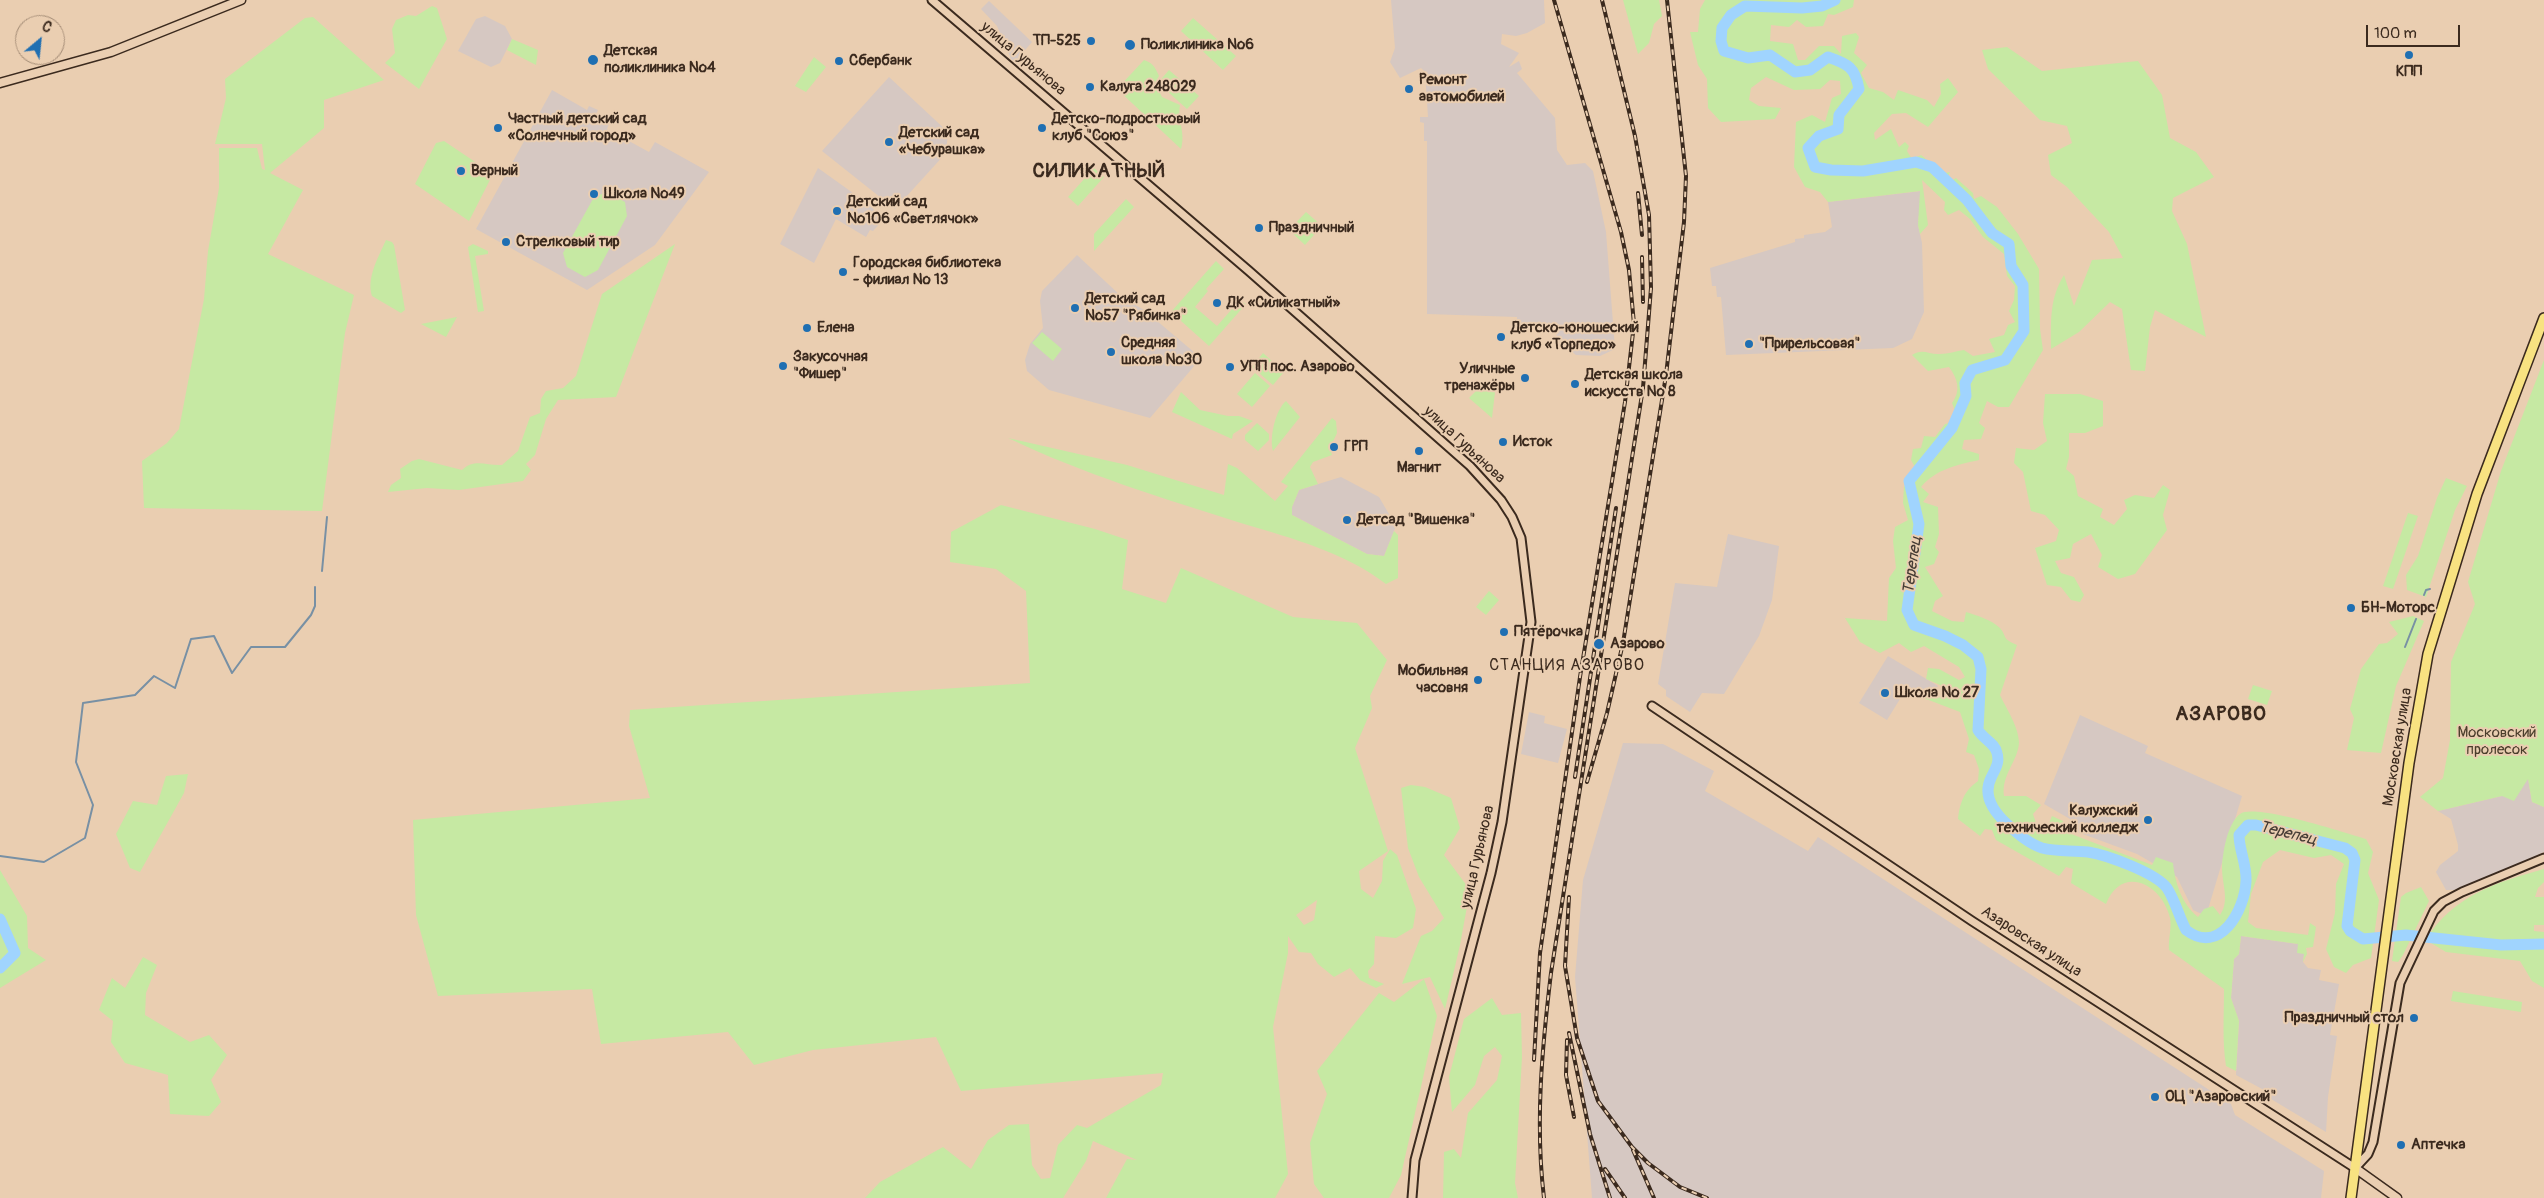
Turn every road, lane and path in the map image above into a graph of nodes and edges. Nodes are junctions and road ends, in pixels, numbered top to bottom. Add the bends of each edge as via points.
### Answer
1 (241, 0) edge
2 (932, 0) edge
3 (0, 83) edge
4 (2544, 318) edge
5 (1652, 706) dead end
6 (2544, 858) edge
7 (2355, 1168) junction
8 (1412, 1198) edge
9 (2351, 1198) edge
10 (2396, 1198) edge

1 - 3 main road via 111,52
2 - 8 street, улица Гурьянова via 1249,271 1470,466 1501,500 1521,538 1531,622 1502,822 1415,1160
4 - 7 main road, Московская улица via 2477,494 2434,630 2409,763
5 - 7 street, Азаровская улица via 1972,921
6 - 7 street via 2462,892 2442,902 2434,911 2400,983 2373,1142 2368,1154
7 - 9 main road, Московская улица
7 - 10 main road, Азаровская улица

